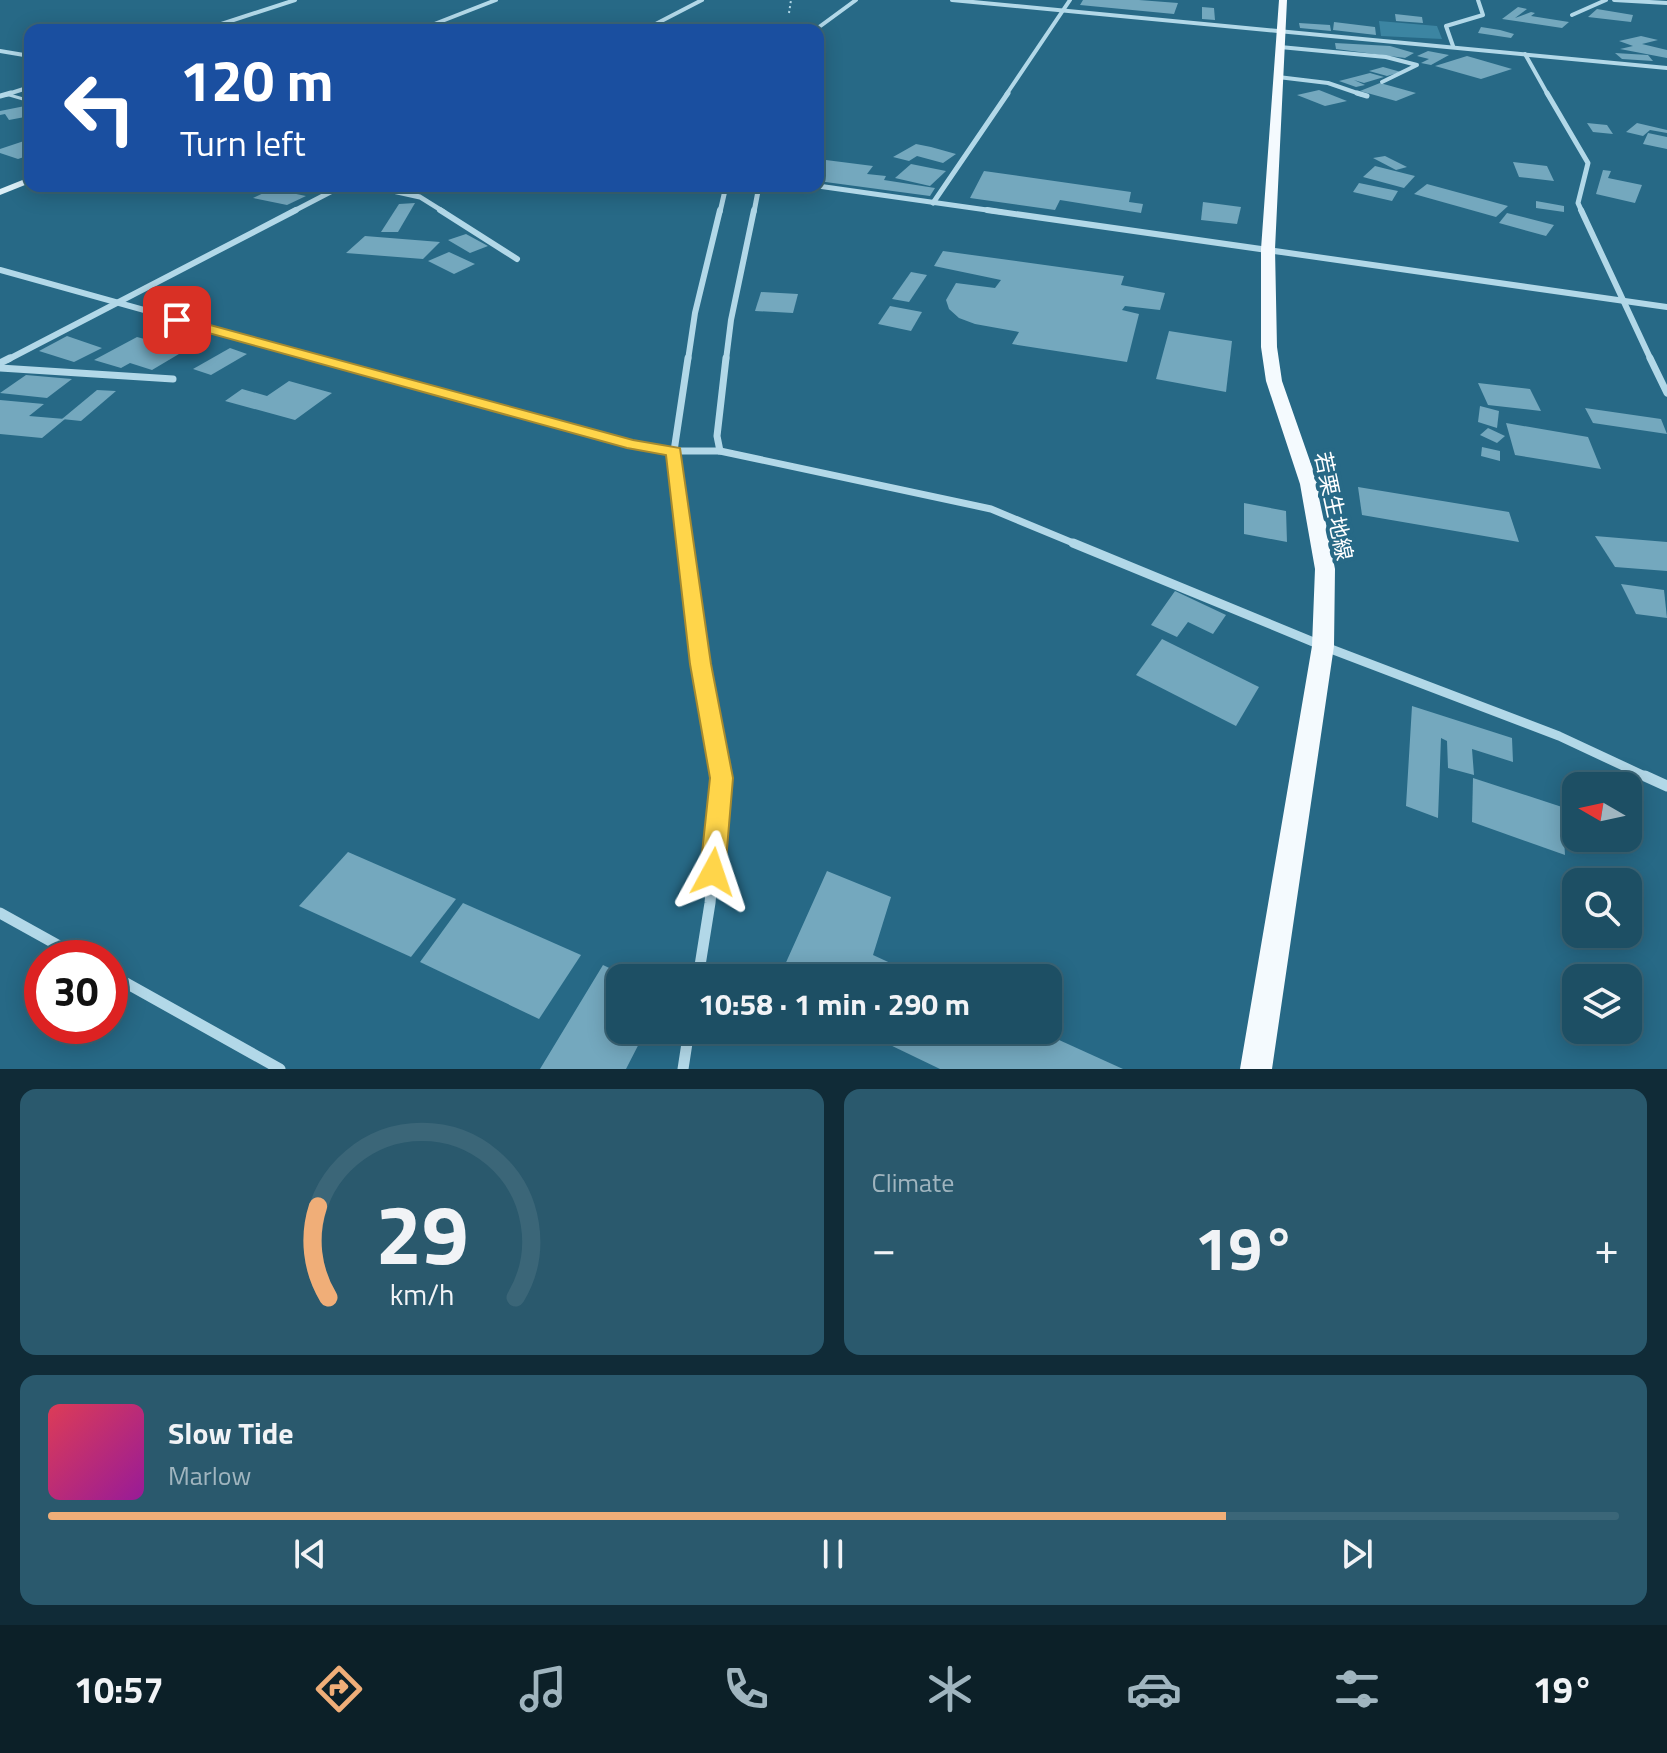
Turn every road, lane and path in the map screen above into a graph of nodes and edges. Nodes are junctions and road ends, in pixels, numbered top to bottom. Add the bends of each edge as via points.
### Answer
1 (295, 0) edge
2 (496, 0) edge
3 (702, 0) edge
4 (856, 0) edge
5 (952, 0) edge
6 (1070, 0) edge
7 (1283, 0) edge
8 (1478, 0) edge
9 (1606, 0) edge
10 (1614, 0) edge
11 (1667, 3) edge
12 (1064, 10) junction
13 (1572, 15) dead end
14 (222, 24) edge
15 (434, 24) edge
16 (656, 24) edge
17 (823, 24) edge
18 (1280, 39) junction
19 (1453, 46) junction
20 (0, 51) edge
21 (1525, 54) junction
22 (24, 55) edge
23 (1667, 68) edge
24 (1278, 77) junction
25 (1382, 82) dead end
26 (24, 89) edge
27 (3, 95) edge
28 (1367, 96) dead end
29 (24, 100) edge
30 (24, 182) edge
31 (824, 187) edge
32 (0, 192) edge
33 (330, 192) edge
34 (397, 192) edge
35 (725, 192) edge
36 (758, 192) edge
37 (933, 203) junction
38 (1268, 249) junction
39 (517, 259) dead end
40 (0, 270) edge
41 (1624, 301) junction
42 (116, 303) junction
43 (1667, 307) edge
44 (0, 366) edge
45 (173, 379) dead end
46 (1667, 393) edge
47 (674, 451) junction
48 (720, 451) junction
49 (1323, 646) junction
50 (1667, 786) edge
51 (0, 913) edge
52 (49, 940) edge
53 (700, 964) edge
54 (128, 984) edge
55 (687, 1044) edge
56 (280, 1069) edge
57 (683, 1069) edge
58 (1256, 1069) edge

1 - 14 street
2 - 15 street
3 - 16 street
4 - 17 street
5 - 12 street
6 - 12 street
7 - 18 main road, 若栗生地線
8 - 19 street via 1483,15 1446,26
9 - 13 street
10 - 11 street
12 - 18 street
12 - 37 street
18 - 19 street
18 - 24 main road, 若栗生地線
18 - 25 street via 1417,65
19 - 21 street
20 - 22 street
21 - 23 street
21 - 41 street via 1588,163 1578,203
24 - 28 street via 1328,83
24 - 38 main road, 若栗生地線
26 - 27 street
27 - 29 lane
30 - 32 street
31 - 37 street
33 - 42 street
34 - 39 street via 420,197
35 - 47 street via 695,313
36 - 48 street via 731,320 717,436
37 - 38 street
38 - 41 street
38 - 49 main road, 若栗生地線 via 1274,381 1309,484 1325,569
40 - 42 street
41 - 43 street
41 - 46 street
42 - 44 street
42 - 47 street via 632,445
44 - 45 street
47 - 48 street
47 - 53 street via 721,778
48 - 49 street via 991,509
49 - 50 street via 1559,736
49 - 58 main road, 若栗生地線
51 - 52 street
54 - 56 street
55 - 57 street

